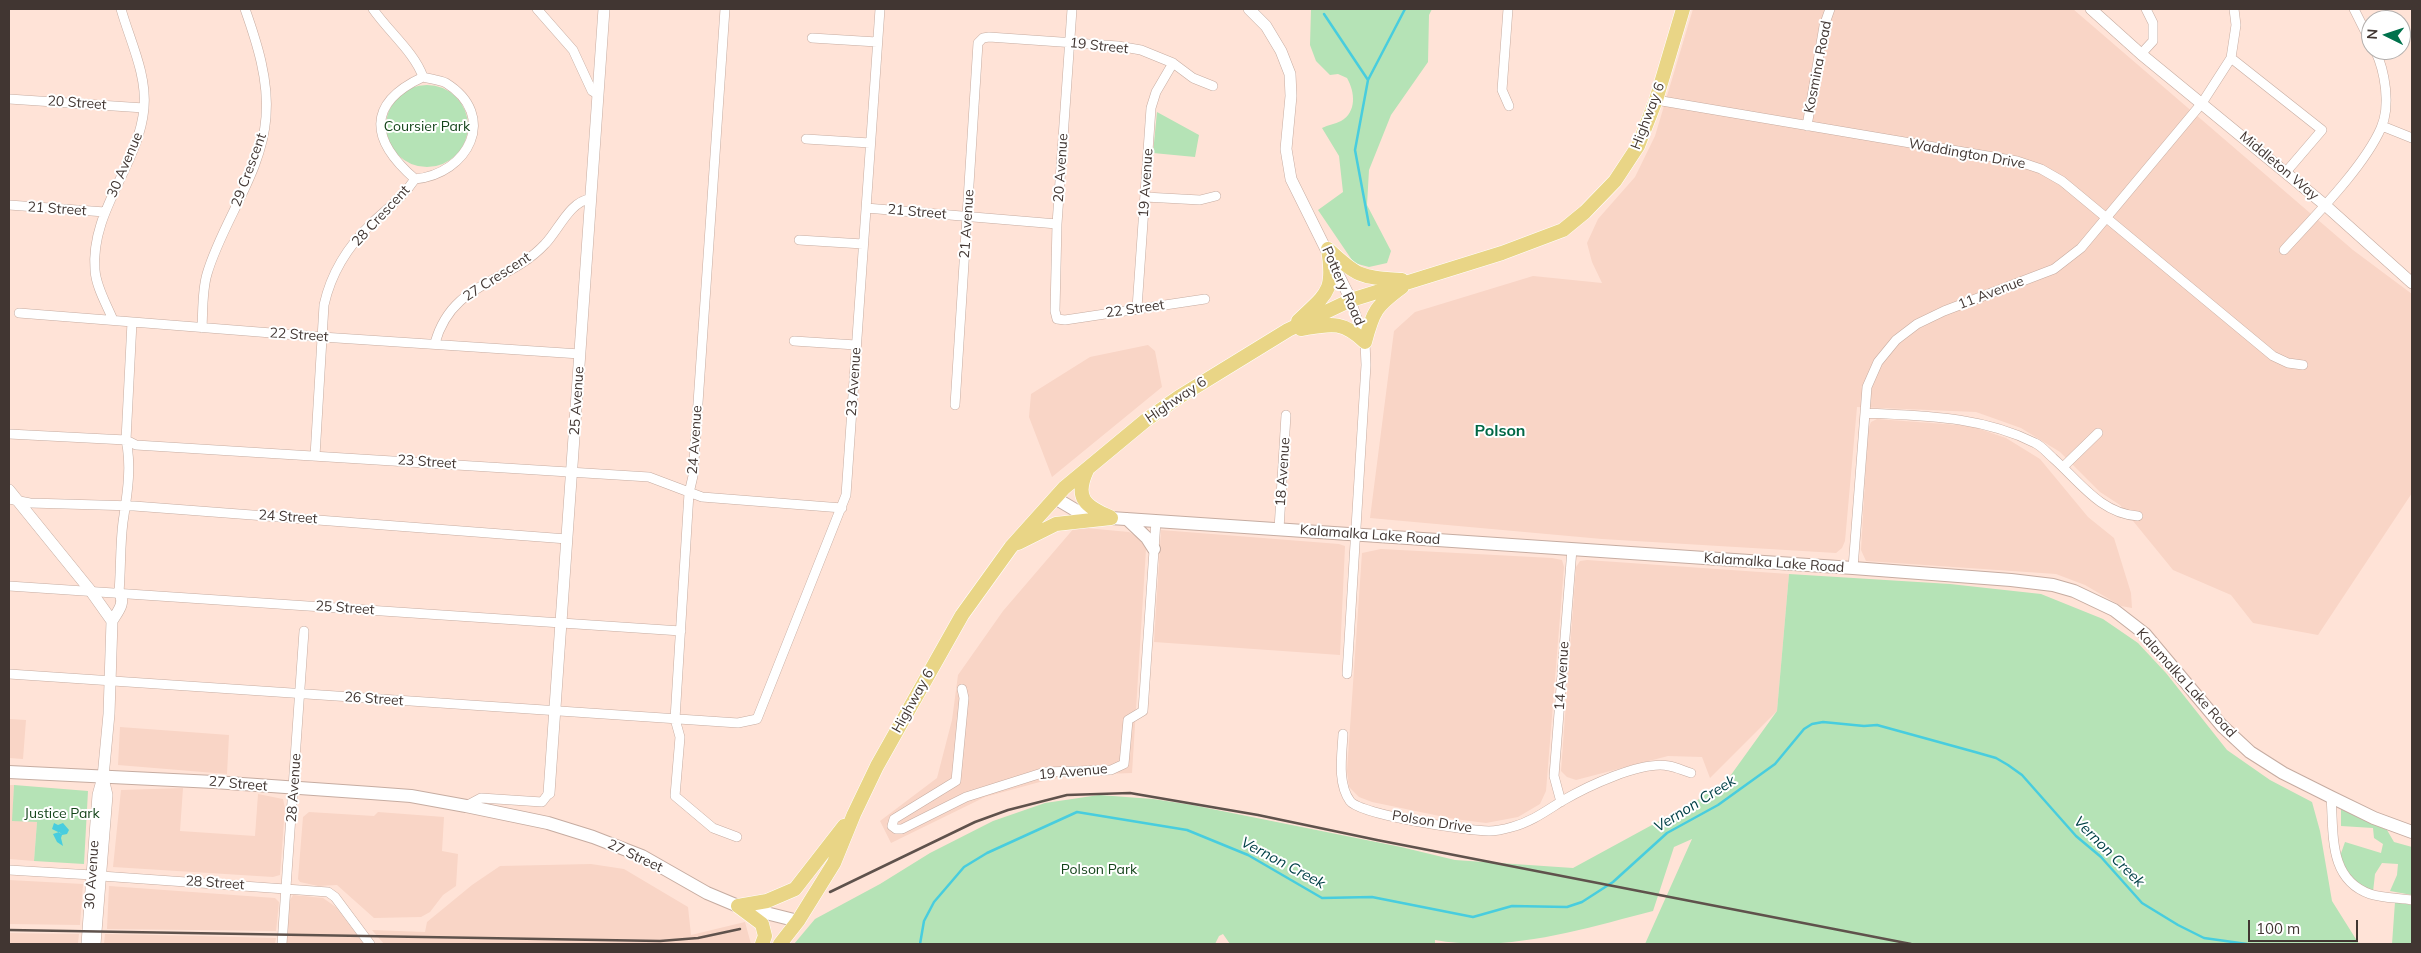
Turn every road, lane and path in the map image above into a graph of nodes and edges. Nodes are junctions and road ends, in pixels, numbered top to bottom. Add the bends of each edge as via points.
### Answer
1 (121, 9) edge
2 (245, 9) edge
3 (373, 9) edge
4 (536, 9) edge
5 (604, 9) edge
6 (725, 9) edge
7 (880, 9) edge
8 (1072, 9) edge
9 (1250, 9) edge
10 (1508, 9) edge
11 (1683, 9) edge
12 (1830, 9) edge
13 (2091, 9) edge
14 (2146, 9) edge
15 (2234, 9) edge
16 (2354, 9) edge
17 (2361, 23) edge
18 (812, 38) dead end
19 (877, 42) junction
20 (1070, 43) junction
21 (978, 44) joint
22 (2141, 54) junction
23 (2232, 58) junction
24 (2378, 60) edge
25 (1172, 63) junction
26 (423, 77) junction
27 (1213, 86) dead end
28 (597, 94) junction
29 (9, 99) edge
30 (1656, 100) junction
31 (2202, 103) junction
32 (1509, 106) dead end
33 (144, 108) junction
34 (1807, 126) junction
35 (2382, 126) junction
36 (2412, 138) edge
37 (806, 139) dead end
38 (870, 143) junction
39 (2286, 172) junction
40 (415, 179) junction
41 (1216, 196) dead end
42 (1145, 197) junction
43 (590, 199) junction
44 (9, 205) edge
45 (2325, 205) junction
46 (866, 208) junction
47 (105, 212) junction
48 (967, 216) junction
49 (2106, 219) junction
50 (1057, 224) junction
51 (799, 240) dead end
52 (863, 244) junction
53 (1328, 249) junction
54 (2284, 250) dead end
55 (1410, 281) junction
56 (2412, 283) edge
57 (1205, 299) dead end
58 (1351, 300) junction
59 (1137, 308) junction
60 (19, 313) dead end
61 (113, 320) junction
62 (1065, 320) joint
63 (132, 322) junction
64 (202, 328) junction
65 (1288, 330) junction
66 (322, 337) junction
67 (794, 341) dead end
68 (1365, 342) junction
69 (435, 343) junction
70 (856, 345) junction
71 (580, 354) junction
72 (2303, 365) dead end
73 (954, 405) dead end
74 (1865, 413) junction
75 (1286, 415) dead end
76 (2098, 432) dead end
77 (9, 434) edge
78 (126, 440) junction
79 (314, 456) junction
80 (1089, 467) junction
81 (2063, 467) junction
82 (572, 472) junction
83 (9, 490) edge
84 (689, 493) junction
85 (1055, 498) junction
86 (13, 499) edge
87 (127, 506) junction
88 (842, 508) junction
89 (2138, 516) dead end
90 (1111, 518) junction
91 (1126, 519) junction
92 (1156, 521) junction
93 (1279, 528) junction
94 (1356, 534) junction
95 (567, 539) junction
96 (1011, 547) junction
97 (1572, 549) junction
98 (1154, 550) junction
99 (1853, 568) junction
100 (9, 586) edge
101 (90, 590) junction
102 (119, 592) junction
103 (112, 621) junction
104 (562, 624) junction
105 (304, 631) dead end
106 (681, 631) junction
107 (9, 674) edge
108 (1347, 674) dead end
109 (110, 681) junction
110 (962, 689) dead end
111 (300, 694) junction
112 (556, 712) junction
113 (676, 719) junction
114 (738, 723) joint
115 (1343, 734) dead end
116 (9, 772) edge
117 (1691, 773) dead end
118 (103, 777) junction
119 (294, 789) junction
120 (549, 793) joint
121 (2331, 797) junction
122 (1561, 802) junction
123 (466, 806) junction
124 (854, 814) junction
125 (2412, 832) edge
126 (737, 837) dead end
127 (9, 870) edge
128 (96, 875) junction
129 (287, 888) junction
130 (2412, 900) edge
131 (738, 906) junction
132 (798, 921) junction
133 (88, 944) edge
134 (95, 944) edge
135 (282, 944) edge
136 (370, 944) edge
137 (762, 944) edge
138 (780, 944) edge

1 - 33 street, 30 Avenue via 144,79
2 - 64 street, 29 Crescent via 263,74 266,117 262,142 207,275
3 - 26 street via 418,62
4 - 28 street via 573,50 592,92
5 - 28 street, 25 Avenue
6 - 84 street, 24 Avenue via 693,476
7 - 19 street, 23 Avenue
8 - 20 street, 20 Avenue
9 - 53 street, Pottery Road via 1266,26 1290,74 1292,96 1287,160 1291,179
10 - 32 street via 1502,90
11 - 30 main road, Highway 6
12 - 34 street, Kosmina Road via 1824,26
13 - 22 street, Middleton Way
14 - 22 street via 2154,41
15 - 23 street, 11 Avenue via 2236,25
16 - 17 street
18 - 19 street
19 - 38 street, 23 Avenue
20 - 21 street, 19 Street via 989,37
20 - 25 street, 19 Street via 1128,48 1154,54
20 - 50 street, 20 Avenue
21 - 48 street, 21 Avenue
22 - 31 street, Middleton Way
23 - 31 street, 11 Avenue
23 - 39 street via 2322,130
24 - 35 street via 2387,96
25 - 27 street, 19 Street via 1193,78
25 - 42 street, 19 Avenue via 1156,92 1152,108
26 - 40 street, 28 Crescent via 392,97 383,111 381,127 384,144 397,163
26 - 40 street, 28 Crescent via 445,83 462,98 472,114 474,132 460,159 430,178
28 - 43 street, 25 Avenue
29 - 33 street, 20 Street
30 - 34 street, Waddington Drive
30 - 55 main road, Highway 6 via 1627,166 1585,212 1563,230 1502,253
31 - 39 street, Middleton Way
31 - 49 street, 11 Avenue
33 - 47 street, 30 Avenue via 140,134
34 - 49 street, Waddington Drive via 2017,161 2062,181
35 - 36 street
35 - 45 street via 2368,151
37 - 38 street
38 - 46 street, 23 Avenue
39 - 45 street, Middleton Way
40 - 66 street, 28 Crescent via 354,243 340,264 329,284
41 - 42 street via 1200,200
42 - 59 street, 19 Avenue
43 - 69 street, 27 Crescent via 577,204 544,245 527,259 471,291 450,310
43 - 71 street, 25 Avenue
44 - 47 street, 21 Street
45 - 54 street
45 - 56 street, Middleton Way
46 - 48 street, 21 Street
46 - 52 street, 23 Avenue
47 - 61 street, 30 Avenue via 96,243 95,271
48 - 50 street, 21 Street
48 - 73 street, 21 Avenue
49 - 72 street, Waddington Drive via 2273,356
49 - 74 street, 11 Avenue via 2081,248 2054,269 1944,311 1917,324 1896,340 1878,362 1867,387
50 - 62 street, 20 Avenue via 1055,311 1057,319
51 - 52 street
52 - 70 street, 23 Avenue
53 - 55 main road via 1347,267 1363,276
53 - 58 street, Pottery Road
53 - 65 main road via 1329,288
55 - 58 main road, Highway 6
55 - 68 main road via 1381,302 1372,316
57 - 59 street, 22 Street
58 - 65 main road, Highway 6
58 - 68 street, Pottery Road
59 - 62 street, 22 Street
60 - 61 street, 22 Street
61 - 63 street, 22 Street
63 - 64 street, 22 Street
63 - 78 street
64 - 66 street, 22 Street
65 - 68 main road via 1339,325 1353,330
65 - 80 main road, Highway 6 via 1179,397
66 - 69 street, 22 Street
66 - 79 street
67 - 70 street
68 - 94 street, Pottery Road
69 - 71 street, 22 Street
70 - 88 street, 23 Avenue via 846,495
71 - 82 street, 25 Avenue
74 - 81 street via 1963,419 1990,426 2037,444
74 - 99 street, 11 Avenue
75 - 93 street, 18 Avenue
76 - 81 street
77 - 78 street, 23 Street
78 - 79 street, 23 Street via 136,445
78 - 87 street via 129,452
79 - 82 street, 23 Street
80 - 85 main road, Highway 6
80 - 90 main road via 1082,481 1083,499 1088,506
81 - 89 street via 2108,508 2124,515
82 - 84 street, 23 Street via 649,477
82 - 95 street, 25 Avenue
83 - 86 street
84 - 88 street, 23 Street via 702,497
84 - 106 street, 24 Avenue
85 - 90 main road, Kalamalka Lake Road via 1082,514
85 - 96 main road, Highway 6
86 - 87 street, 24 Street via 30,503
86 - 101 street
87 - 95 street, 24 Street
87 - 102 street via 123,521
88 - 114 street, 23 Avenue via 757,719
90 - 91 main road, Kalamalka Lake Road
90 - 96 main road via 1056,524
91 - 92 main road, Kalamalka Lake Road
91 - 98 main road via 1144,535
92 - 93 main road, Kalamalka Lake Road
92 - 98 street, 19 Avenue
93 - 94 main road, Kalamalka Lake Road
94 - 97 main road, Kalamalka Lake Road
94 - 108 street, Pottery Road
95 - 104 street, 25 Avenue
96 - 124 main road, Highway 6 via 962,615 877,766
97 - 99 main road, Kalamalka Lake Road
97 - 122 street, 14 Avenue via 1554,776
98 - 110 street, 19 Avenue via 1142,711 1128,720 1124,764 1111,770 1045,772 966,797 896,829 892,826 894,819 956,781 964,698
99 - 121 main road, Kalamalka Lake Road via 2052,585 2074,591 2114,610 2145,634 2222,726 2250,752
100 - 101 street, 25 Street
101 - 102 street, 25 Street
101 - 103 street
102 - 103 street, 30 Avenue via 120,610
102 - 104 street, 25 Street
103 - 109 street, 30 Avenue
104 - 106 street, 25 Street
104 - 112 street, 25 Avenue
105 - 111 street, 28 Avenue
106 - 113 street, 24 Avenue
107 - 109 street, 26 Street
109 - 111 street, 26 Street
109 - 118 street, 30 Avenue
111 - 112 street, 26 Street
111 - 119 street, 28 Avenue
112 - 113 street, 26 Street
112 - 120 street, 25 Avenue
113 - 114 street, 26 Street
113 - 126 street, 24 Avenue via 680,737 676,796 713,828
115 - 122 street, Polson Drive via 1343,786 1350,802 1366,811 1454,828 1490,831 1511,828 1531,820
116 - 118 main road, 27 Street
117 - 122 street, Polson Drive via 1668,765 1647,767 1608,778
118 - 119 main road, 27 Street
118 - 128 street, 30 Avenue via 98,795
119 - 123 main road, 27 Street via 411,796
119 - 129 street, 28 Avenue
120 - 123 street, 27 Street via 542,802 481,798
121 - 125 main road, Kalamalka Lake Road
121 - 130 street via 2336,862 2349,882 2370,894
123 - 131 main road, 27 Street via 548,823 593,837 642,856 707,893
124 - 131 main road via 795,889 767,901
124 - 132 main road, Highway 6 via 834,863
127 - 128 street, 28 Street
128 - 129 street, 28 Street
128 - 133 street, 30 Avenue
128 - 134 street, 30 Avenue
129 - 135 street, 28 Avenue
129 - 136 street, 28 Street via 328,892
131 - 132 main road, 27 Street
131 - 137 main road via 762,924 765,936
132 - 138 main road, Highway 6

